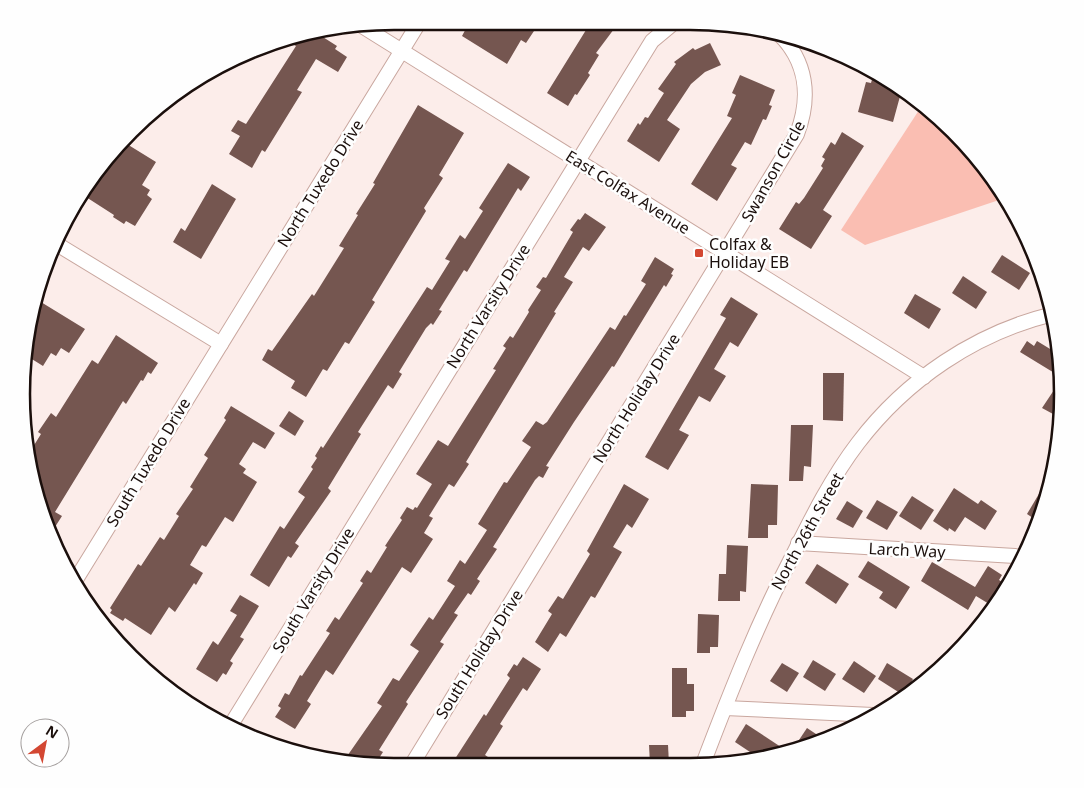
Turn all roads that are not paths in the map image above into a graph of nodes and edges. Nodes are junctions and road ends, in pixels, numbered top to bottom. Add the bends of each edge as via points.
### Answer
1 (415, 30) edge
2 (665, 30) edge
3 (370, 31) edge
4 (790, 44) edge
5 (402, 51) junction
6 (577, 160) junction
7 (62, 247) edge
8 (725, 253) junction
9 (1046, 316) edge
10 (220, 344) junction
11 (924, 377) junction
12 (398, 452) joint
13 (547, 543) joint
14 (798, 543) junction
15 (1015, 556) dead end
16 (79, 575) edge
17 (725, 708) junction
18 (862, 714) edge
19 (234, 720) edge
20 (706, 757) edge
21 (416, 758) edge

1 - 5 street, North Tuxedo Drive
2 - 6 street via 652,41
3 - 5 street, East Colfax Avenue
4 - 8 street, Swanson Circle via 801,67 806,88 804,115 781,163
5 - 6 street, East Colfax Avenue
5 - 10 street, North Tuxedo Drive
6 - 8 street, East Colfax Avenue
6 - 12 street, North Varsity Drive
7 - 10 street
8 - 11 street, East Colfax Avenue
8 - 13 street, North Holiday Drive
9 - 11 street via 999,331 962,350
10 - 16 street, South Tuxedo Drive
11 - 14 street, North 26th Street via 903,394 858,443
12 - 19 street, South Varsity Drive
13 - 21 street, South Holiday Drive
14 - 15 street, Larch Way
14 - 17 street, North 26th Street via 772,594
17 - 18 street
17 - 20 street, North 26th Street

